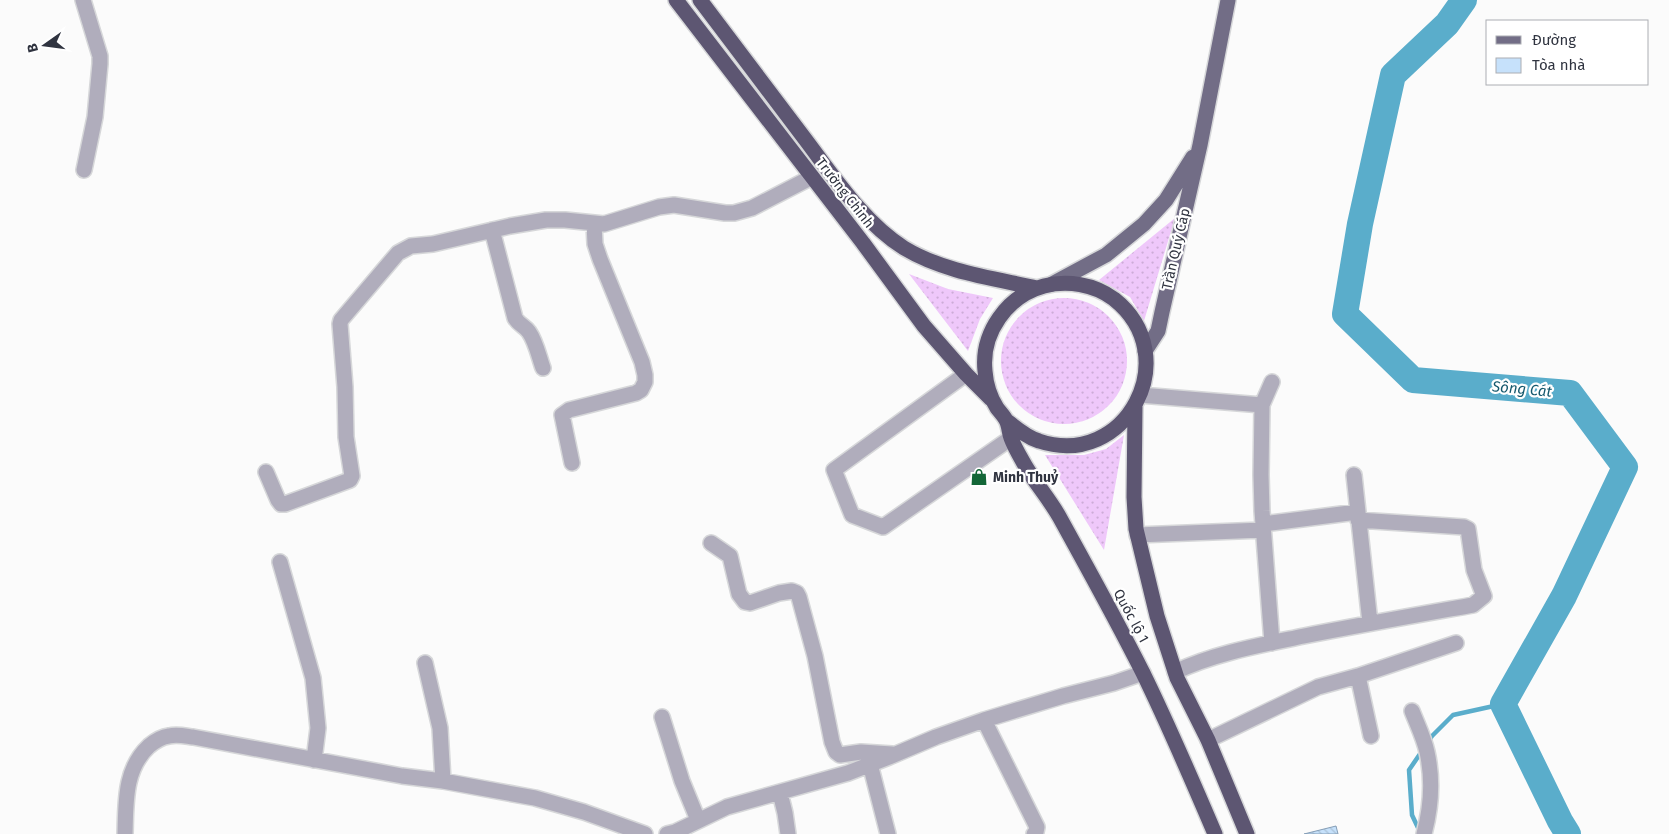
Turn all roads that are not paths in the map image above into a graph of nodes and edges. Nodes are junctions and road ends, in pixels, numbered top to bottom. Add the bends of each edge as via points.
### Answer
1 (83, 0) edge
2 (676, 0) edge
3 (700, 0) edge
4 (1228, 0) edge
5 (1200, 145) junction
6 (84, 170) dead end
7 (812, 177) junction
8 (594, 224) junction
9 (492, 230) junction
10 (1045, 286) junction
11 (1145, 351) junction
12 (543, 368) dead end
13 (966, 374) junction
14 (1272, 382) dead end
15 (993, 401) junction
16 (1138, 401) junction
17 (1262, 405) junction
18 (1006, 420) junction
19 (1011, 438) junction
20 (572, 463) dead end
21 (266, 472) dead end
22 (1354, 475) dead end
23 (1358, 516) junction
24 (1263, 527) junction
25 (1137, 535) junction
26 (711, 543) dead end
27 (280, 562) dead end
28 (1370, 623) junction
29 (1272, 643) junction
30 (1456, 643) dead end
31 (425, 663) dead end
32 (1175, 672) junction
33 (1143, 673) junction
34 (1358, 676) junction
35 (1412, 711) dead end
36 (662, 717) dead end
37 (984, 720) junction
38 (1371, 736) dead end
39 (1208, 740) junction
40 (896, 755) junction
41 (314, 760) junction
42 (870, 764) junction
43 (443, 781) junction
44 (780, 793) junction
45 (698, 820) junction
46 (125, 834) edge
47 (645, 834) edge
48 (668, 834) edge
49 (788, 834) edge
50 (888, 834) edge
51 (1034, 834) edge
52 (1215, 834) edge
53 (1247, 834) edge
54 (1424, 834) edge

1 - 6 street via 100,56 94,117
2 - 7 highway, Trường Chinh
3 - 10 highway, Trường Chinh via 839,184 892,240 926,259 961,271
4 - 5 main road, Trần Quý Cáp
5 - 10 main road, Trần Quý Cáp via 1166,200 1144,224 1106,255
5 - 11 main road, Trần Quý Cáp via 1158,331
7 - 8 street via 752,208 734,213 674,205
7 - 13 highway, Trường Chinh via 924,326
8 - 9 street via 546,220
8 - 20 street via 595,244 634,340 645,382 636,393 570,410 562,415
9 - 12 street via 515,318 530,334
9 - 21 street via 404,249 341,320 350,480 281,504
10 - 11 highway via 1083,285 1112,298 1134,321
10 - 15 highway via 1011,303 993,327 985,356 985,372
11 - 16 highway via 1146,373
13 - 15 highway, Trường Chinh
13 - 19 street via 834,470 852,515 883,527
14 - 17 street
15 - 18 highway
16 - 17 street
16 - 18 highway via 1123,422 1109,433 1092,442 1074,446 1037,441
16 - 25 highway, Quốc lộ 1 via 1134,497
17 - 24 street
18 - 19 highway, Quốc lộ 1
19 - 33 highway, Quốc lộ 1 via 1058,515
22 - 23 street
23 - 24 street
23 - 28 street
23 - 28 street via 1464,526 1468,529 1474,570 1484,596 1474,605
24 - 25 street
24 - 29 street
25 - 32 highway, Quốc lộ 1
26 - 40 street via 730,556 739,594 745,602 787,592 797,593 836,752 840,755 861,752
27 - 41 street via 313,678 318,728
28 - 29 street
29 - 32 street via 1207,659
30 - 34 street
31 - 43 street via 440,728
32 - 39 highway, Quốc lộ 1
33 - 37 street
33 - 52 highway, Quốc lộ 1
34 - 38 street
34 - 39 street via 1318,687
35 - 54 street via 1427,751 1430,799
36 - 45 street
37 - 40 street
37 - 51 street via 1037,827
39 - 53 highway, Quốc lộ 1
40 - 42 street
41 - 43 street
41 - 46 street via 193,737 163,737 140,755 133,767 128,782
42 - 44 street
42 - 50 street
43 - 47 street via 535,798
44 - 45 street via 727,807
44 - 49 street
45 - 48 street

